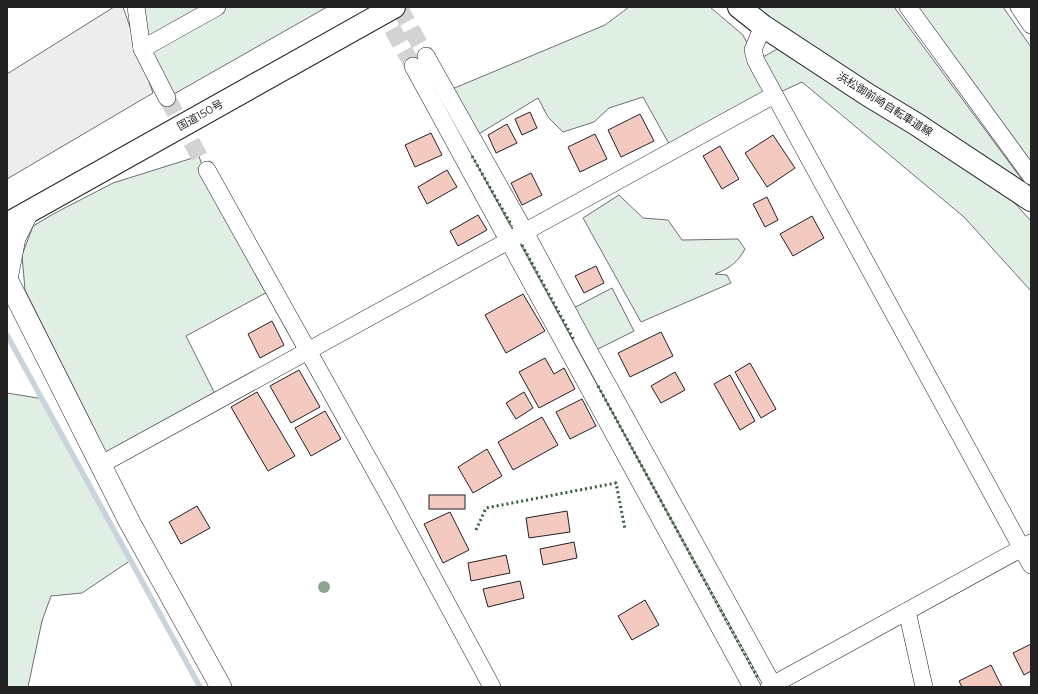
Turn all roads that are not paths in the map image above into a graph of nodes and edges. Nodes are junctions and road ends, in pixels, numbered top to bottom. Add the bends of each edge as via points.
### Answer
1 (136, 7) edge
2 (217, 7) edge
3 (394, 7) edge
4 (739, 7) edge
5 (908, 7) edge
6 (1019, 7) edge
7 (1031, 25) edge
8 (763, 26) junction
9 (142, 49) junction
10 (774, 95) junction
11 (167, 98) tunnel mouth
12 (207, 170) tunnel mouth
13 (1031, 176) edge
14 (1031, 200) edge
15 (28, 212) junction
16 (7, 224) edge
17 (525, 232) junction
18 (508, 241) junction
19 (7, 279) edge
20 (308, 351) junction
21 (100, 465) junction
22 (1026, 545) edge
23 (1031, 565) edge
24 (907, 611) junction
25 (771, 686) edge
26 (221, 687) edge
27 (492, 687) edge
28 (752, 687) edge
29 (924, 687) edge

1 - 9 street
2 - 9 street
3 - 15 main road, 国道150号
4 - 8 main road, 浜松御前崎自転車道線
5 - 13 street
6 - 7 street
8 - 10 street via 753,50
8 - 14 main road, 浜松御前崎自転車道線
9 - 11 street
10 - 17 street
10 - 22 street
12 - 20 street
15 - 16 main road, 国道150号
15 - 19 street via 15,238
17 - 18 street
17 - 18 street via 420,61
17 - 25 street
18 - 20 street
18 - 28 street
19 - 21 street
20 - 21 street
20 - 27 street
21 - 26 street
22 - 23 street
22 - 24 street
24 - 25 street
24 - 29 street

